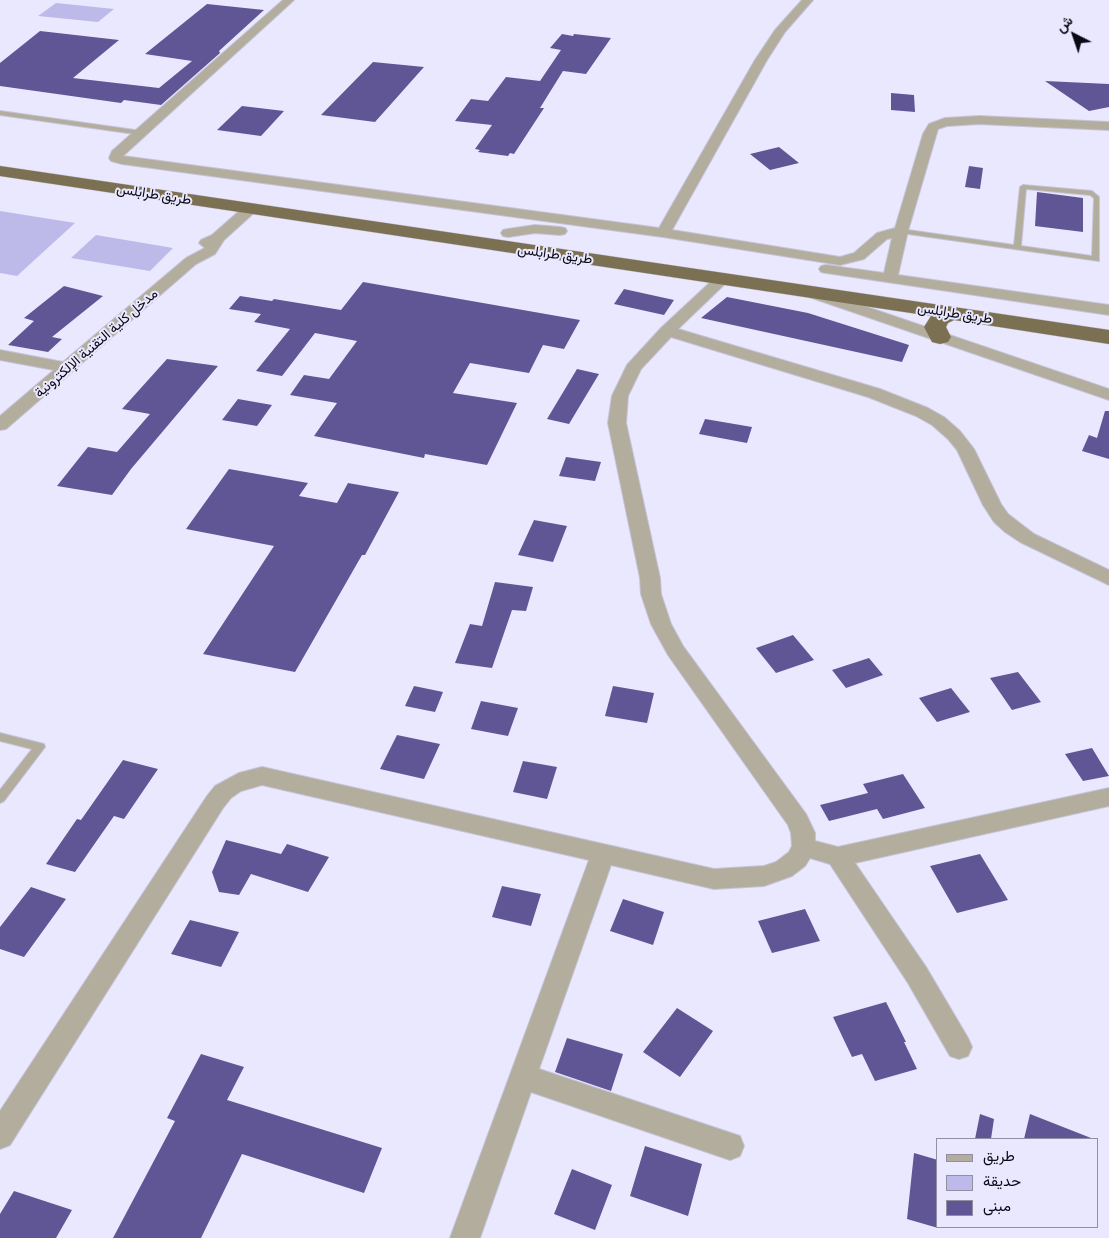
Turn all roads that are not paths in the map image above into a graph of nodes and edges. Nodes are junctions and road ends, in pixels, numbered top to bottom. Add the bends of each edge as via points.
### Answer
1 (289, 0) edge
2 (808, 0) edge
3 (0, 113) edge
4 (1109, 126) edge
5 (142, 134) junction
6 (0, 158) edge
7 (0, 171) edge
8 (251, 208) junction
9 (901, 231) junction
10 (508, 233) junction
11 (663, 233) junction
12 (1017, 247) dead end
13 (723, 278) junction
14 (890, 278) junction
15 (803, 290) junction
16 (1109, 310) edge
17 (952, 312) junction
18 (1109, 321) edge
19 (667, 331) junction
20 (940, 337) junction
21 (1109, 337) edge
22 (0, 355) edge
23 (67, 368) junction
24 (1109, 395) edge
25 (0, 424) edge
26 (1109, 578) edge
27 (0, 737) edge
28 (1109, 797) edge
29 (0, 798) edge
30 (804, 847) junction
31 (603, 854) junction
32 (838, 857) junction
33 (959, 1047) dead end
34 (522, 1076) junction
35 (9, 1105) edge
36 (0, 1135) edge
37 (730, 1146) dead end
38 (465, 1238) edge

1 - 5 street
2 - 11 street via 781,30 761,60
3 - 5 lane
4 - 9 street via 979,120 945,122 933,127
5 - 11 street via 116,158
6 - 10 highway
7 - 8 highway, طريق طرابلس
8 - 13 highway, طريق طرابلس
8 - 23 street, مدخل كلية التقنية الإلكترونية via 217,238 210,251 191,261
9 - 11 street via 882,236 859,256 840,261
9 - 12 lane via 1096,259 1097,198 1092,193 1023,187
9 - 14 street
10 - 14 street via 551,230
10 - 18 highway
13 - 15 highway, طريق طرابلس
13 - 19 street
14 - 16 street
15 - 17 highway, طريق طرابلس
15 - 20 street
17 - 20 highway via 937,322
17 - 21 highway, طريق طرابلس
19 - 26 street via 874,393 922,412 948,430 965,449 992,505 1012,528
19 - 30 street via 633,368 624,383 617,410 619,439 656,611 675,650 798,821
20 - 24 street
22 - 23 street
23 - 25 street, مدخل كلية التقنية الإلكترونية
27 - 29 lane via 40,747
28 - 32 street
30 - 31 street via 797,859 784,869 764,876 714,879
30 - 32 street
31 - 34 street
31 - 35 street via 262,776 247,779 228,788 215,802
32 - 33 street via 917,976
34 - 37 street
34 - 38 street
35 - 36 street

